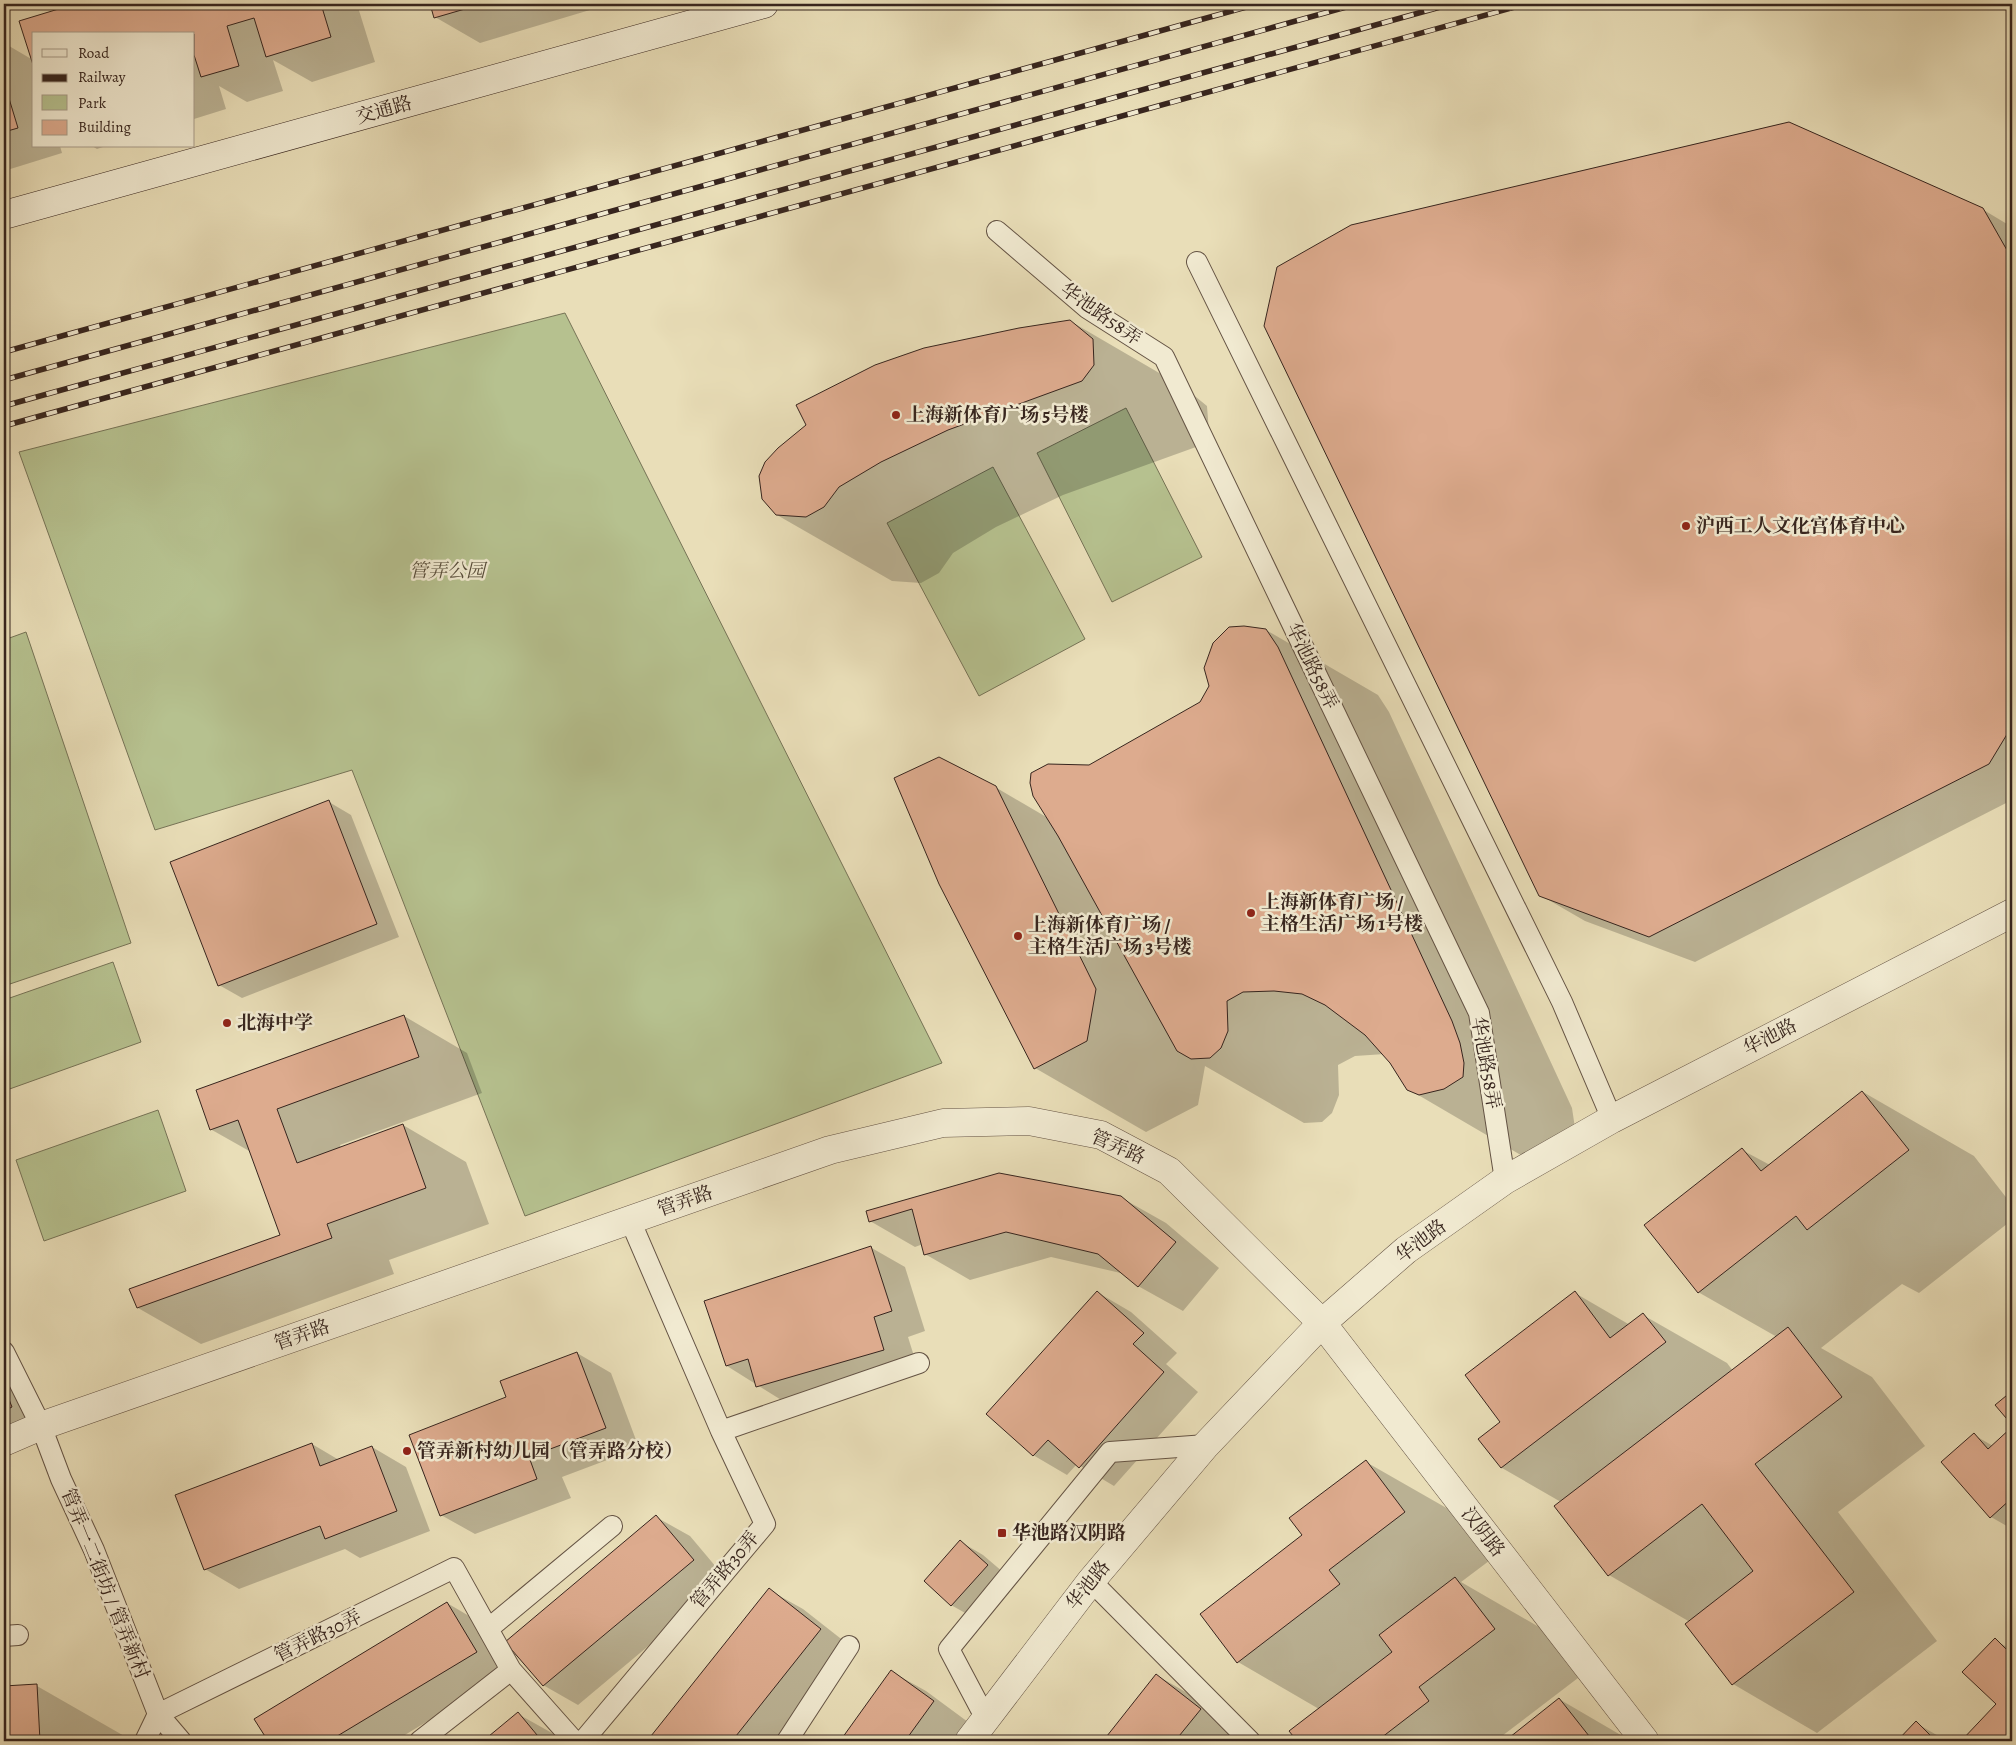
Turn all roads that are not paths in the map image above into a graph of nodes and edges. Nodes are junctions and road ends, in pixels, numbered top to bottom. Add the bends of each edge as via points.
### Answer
1 (764, 4) edge
2 (4, 216) edge
3 (997, 231) dead end
4 (1198, 262) dead end
5 (2012, 913) edge
6 (1612, 1119) junction
7 (1505, 1180) junction
8 (630, 1220) junction
9 (1322, 1323) junction
10 (4, 1352) edge
11 (919, 1363) dead end
12 (41, 1426) junction
13 (721, 1431) junction
14 (4, 1442) edge
15 (1206, 1445) junction
16 (612, 1526) dead end
17 (1091, 1581) junction
18 (488, 1629) junction
19 (849, 1646) dead end
20 (511, 1670) junction
21 (158, 1714) junction
22 (985, 1717) junction
23 (145, 1741) edge
24 (181, 1741) edge
25 (420, 1741) edge
26 (574, 1741) edge
27 (582, 1741) edge
28 (787, 1741) edge
29 (968, 1741) edge
30 (1250, 1741) edge
31 (1645, 1741) edge

1 - 2 street, 交通路
3 - 7 lane, 华池路58弄 via 1087,308 1164,358 1479,1013
4 - 6 lane via 1562,1002
5 - 6 street, 华池路
6 - 7 street, 华池路
7 - 9 street, 华池路 via 1406,1250
8 - 9 street, 管弄路 via 830,1150 943,1123 1029,1121 1101,1135 1169,1171
8 - 12 street, 管弄路
8 - 13 lane
9 - 15 street, 华池路
9 - 31 street, 汉阴路
10 - 12 lane, 管弄一二街坊 / 管弄新村
11 - 13 lane
12 - 14 street, 管弄路
12 - 21 lane, 管弄一二街坊 / 管弄新村
13 - 27 lane, 管弄路30弄 via 765,1524
15 - 17 street, 华池路
15 - 22 lane via 1110,1452 1024,1556 949,1649
16 - 18 lane
17 - 22 street, 华池路
17 - 30 lane
18 - 20 lane, 管弄路30弄
18 - 21 lane, 管弄路30弄 via 454,1568
19 - 28 lane
20 - 25 lane
20 - 26 lane, 管弄路30弄
21 - 23 lane
21 - 24 lane
22 - 29 street, 华池路

